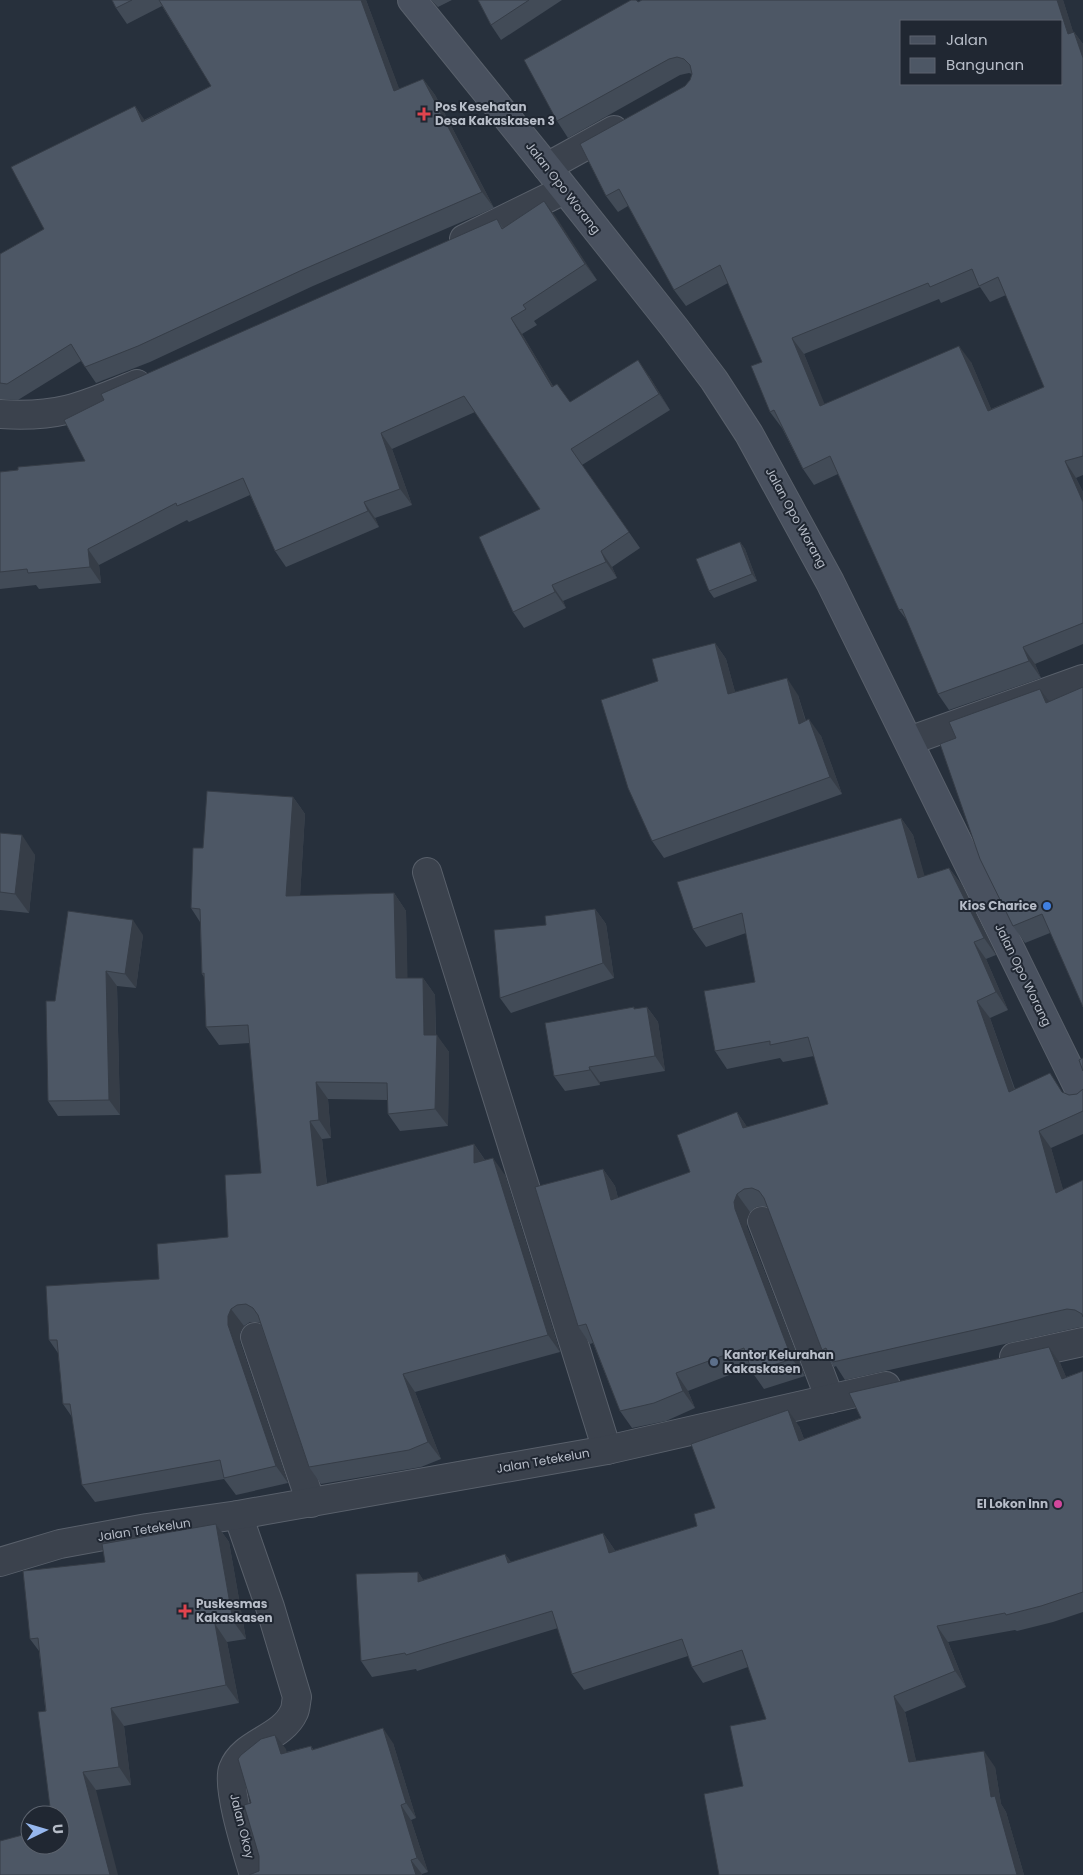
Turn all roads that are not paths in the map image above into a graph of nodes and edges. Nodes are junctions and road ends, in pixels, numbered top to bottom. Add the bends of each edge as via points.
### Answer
1 (412, 0) edge
2 (638, 116) edge
3 (547, 166) junction
4 (564, 190) junction
5 (445, 247) edge
6 (164, 372) edge
7 (0, 414) edge
8 (1083, 679) edge
9 (909, 741) junction
10 (427, 872) dead end
11 (1083, 1097) edge
12 (762, 1221) dead end
13 (255, 1337) dead end
14 (1083, 1342) edge
15 (988, 1363) edge
16 (912, 1380) edge
17 (830, 1399) junction
18 (607, 1450) junction
19 (311, 1503) junction
20 (238, 1515) junction
21 (0, 1562) edge
22 (254, 1875) edge

1 - 3 street, Jalan Opo Worang
2 - 3 street
3 - 4 street, Jalan Opo Worang
4 - 5 street
4 - 9 street, Jalan Opo Worang via 714,380 749,434 830,582
6 - 7 street via 77,408 53,414
8 - 9 street
9 - 11 street, Jalan Opo Worang
10 - 18 street
12 - 17 street
13 - 19 street
14 - 15 street
16 - 17 street, Jalan Tetekelun
17 - 18 street, Jalan Tetekelun
18 - 19 street, Jalan Tetekelun
19 - 20 street, Jalan Tetekelun
20 - 21 street, Jalan Tetekelun via 60,1544
20 - 22 street, Jalan Okoy via 297,1697 294,1712 278,1732 243,1754 232,1770 233,1793

